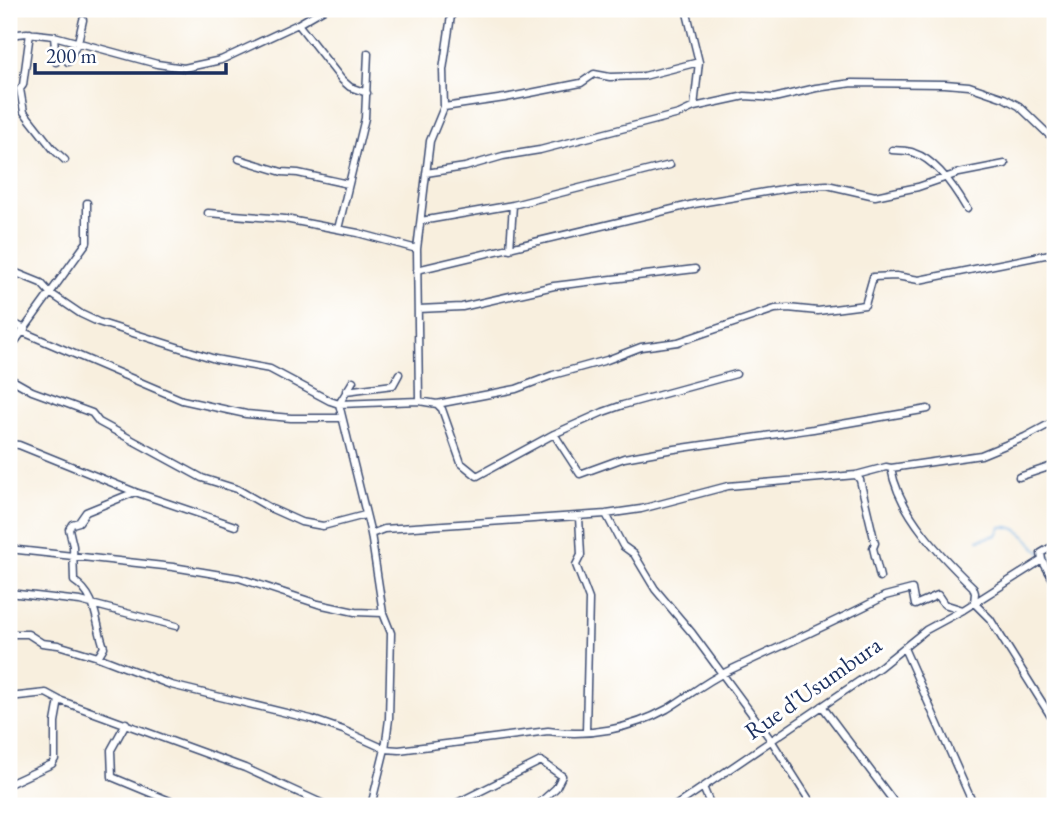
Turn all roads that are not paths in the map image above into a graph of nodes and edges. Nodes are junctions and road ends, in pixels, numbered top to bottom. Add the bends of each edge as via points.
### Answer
1 (324, 9) edge
2 (452, 9) edge
3 (686, 9) edge
4 (83, 20) dead end
5 (298, 24) junction
6 (30, 33) junction
7 (9, 35) edge
8 (54, 36) junction
9 (78, 42) junction
10 (368, 53) dead end
11 (56, 62) dead end
12 (68, 62) dead end
13 (699, 62) junction
14 (366, 93) junction
15 (444, 107) junction
16 (694, 107) junction
17 (1048, 134) dead end
18 (892, 150) dead end
19 (239, 159) dead end
20 (65, 160) dead end
21 (1005, 164) dead end
22 (670, 165) dead end
23 (426, 173) junction
24 (944, 178) junction
25 (348, 184) junction
26 (87, 203) dead end
27 (513, 205) junction
28 (967, 209) dead end
29 (208, 213) dead end
30 (421, 220) junction
31 (338, 229) junction
32 (417, 248) junction
33 (510, 249) junction
34 (1055, 253) edge
35 (695, 269) dead end
36 (9, 270) edge
37 (417, 270) junction
38 (50, 293) junction
39 (418, 309) junction
40 (9, 321) edge
41 (24, 330) junction
42 (9, 350) edge
43 (400, 374) dead end
44 (736, 374) dead end
45 (9, 378) edge
46 (353, 381) dead end
47 (346, 391) junction
48 (419, 401) junction
49 (339, 404) junction
50 (437, 404) junction
51 (929, 409) dead end
52 (341, 418) junction
53 (1055, 421) edge
54 (554, 434) junction
55 (9, 444) edge
56 (1055, 465) edge
57 (891, 468) junction
58 (856, 475) junction
59 (1019, 477) dead end
60 (135, 492) junction
61 (606, 514) junction
62 (365, 515) junction
63 (579, 517) junction
64 (235, 526) dead end
65 (371, 534) junction
66 (1055, 545) edge
67 (9, 549) edge
68 (73, 556) junction
69 (1042, 560) junction
70 (880, 578) dead end
71 (1055, 583) edge
72 (9, 593) edge
73 (974, 603) junction
74 (95, 604) junction
75 (963, 610) junction
76 (383, 613) junction
77 (176, 626) dead end
78 (9, 634) edge
79 (904, 648) junction
80 (98, 657) junction
81 (722, 674) junction
82 (9, 697) edge
83 (60, 700) junction
84 (822, 706) junction
85 (126, 723) junction
86 (1055, 723) edge
87 (586, 732) junction
88 (771, 740) junction
89 (384, 749) junction
90 (9, 784) edge
91 (703, 787) junction
92 (182, 806) edge
93 (328, 806) edge
94 (371, 806) edge
95 (451, 806) edge
96 (536, 806) edge
97 (675, 806) edge
98 (711, 806) edge
99 (813, 806) edge
100 (897, 806) edge
101 (974, 806) edge

1 - 5 street
2 - 15 street via 443,70
3 - 13 street
4 - 9 street
5 - 9 street via 221,60 184,68
5 - 14 street via 342,80
6 - 7 street
6 - 8 street
6 - 20 street via 20,89 24,112
8 - 9 street
8 - 11 street
9 - 12 street
10 - 14 street
13 - 15 street via 643,76 594,74 581,83
13 - 16 street
14 - 25 street via 365,118
15 - 23 street via 430,141
16 - 17 street via 852,83 945,84 1004,98
16 - 23 street via 540,150
18 - 24 street via 927,159
19 - 25 street
21 - 24 street
22 - 27 street
23 - 30 street
24 - 28 street
24 - 33 street via 875,196 827,185 795,187 694,204
25 - 31 street
26 - 38 street via 87,243
27 - 30 street
27 - 33 street
29 - 31 street
30 - 32 street
31 - 32 street
32 - 37 street
33 - 37 street
34 - 50 street via 919,280 873,277 865,305 818,312 775,309 516,389
35 - 39 street via 554,286 462,307
36 - 38 street via 41,283
37 - 39 street
38 - 41 street
38 - 49 street via 98,322 215,359 270,369
39 - 48 street
40 - 41 street
41 - 42 street
41 - 52 street via 182,400 246,414
43 - 47 street via 393,385
44 - 54 street via 623,405
45 - 62 street via 92,413 99,422 202,478 237,489 301,522 323,526
46 - 47 street
47 - 49 street
48 - 49 street
48 - 50 street
49 - 52 street
50 - 54 street via 461,463 477,476
51 - 54 street via 624,458 580,474
52 - 62 street
53 - 57 street via 981,455
55 - 60 street
56 - 59 street
57 - 58 street
57 - 73 street via 909,512 926,539 973,587
58 - 61 street via 738,484
58 - 70 street via 876,543 873,548
60 - 64 street
60 - 68 street via 86,512 72,524
61 - 63 street
61 - 81 street via 623,546
62 - 65 street
63 - 65 street via 384,528
63 - 87 street via 582,555 576,565 589,599
65 - 76 street
66 - 69 street, Rue d'Usumbura via 1041,553
67 - 68 street
68 - 74 street via 74,581
68 - 76 street via 239,578 318,604
69 - 71 street
69 - 73 street, Rue d'Usumbura
72 - 74 street
73 - 75 street, Rue d'Usumbura
73 - 86 street via 990,619
74 - 77 street
74 - 80 street via 104,647
75 - 79 street, Rue d'Usumbura via 926,629
75 - 81 street via 944,604 938,596 915,605 912,589 885,596
76 - 89 street via 390,633
78 - 80 street via 28,634 42,643
79 - 84 street, Rue d'Usumbura
79 - 101 street
80 - 89 street via 171,685 310,719
81 - 87 street via 631,725
81 - 88 street
82 - 83 street via 46,693
83 - 85 street
83 - 90 street via 55,760
84 - 88 street, Rue d'Usumbura
84 - 100 street
85 - 92 street via 111,750 112,777
85 - 93 street via 245,768
87 - 89 street via 548,731
88 - 91 street, Rue d'Usumbura
88 - 99 street
89 - 94 street
91 - 97 street, Rue d'Usumbura
91 - 98 street
95 - 96 street via 541,761 562,776

